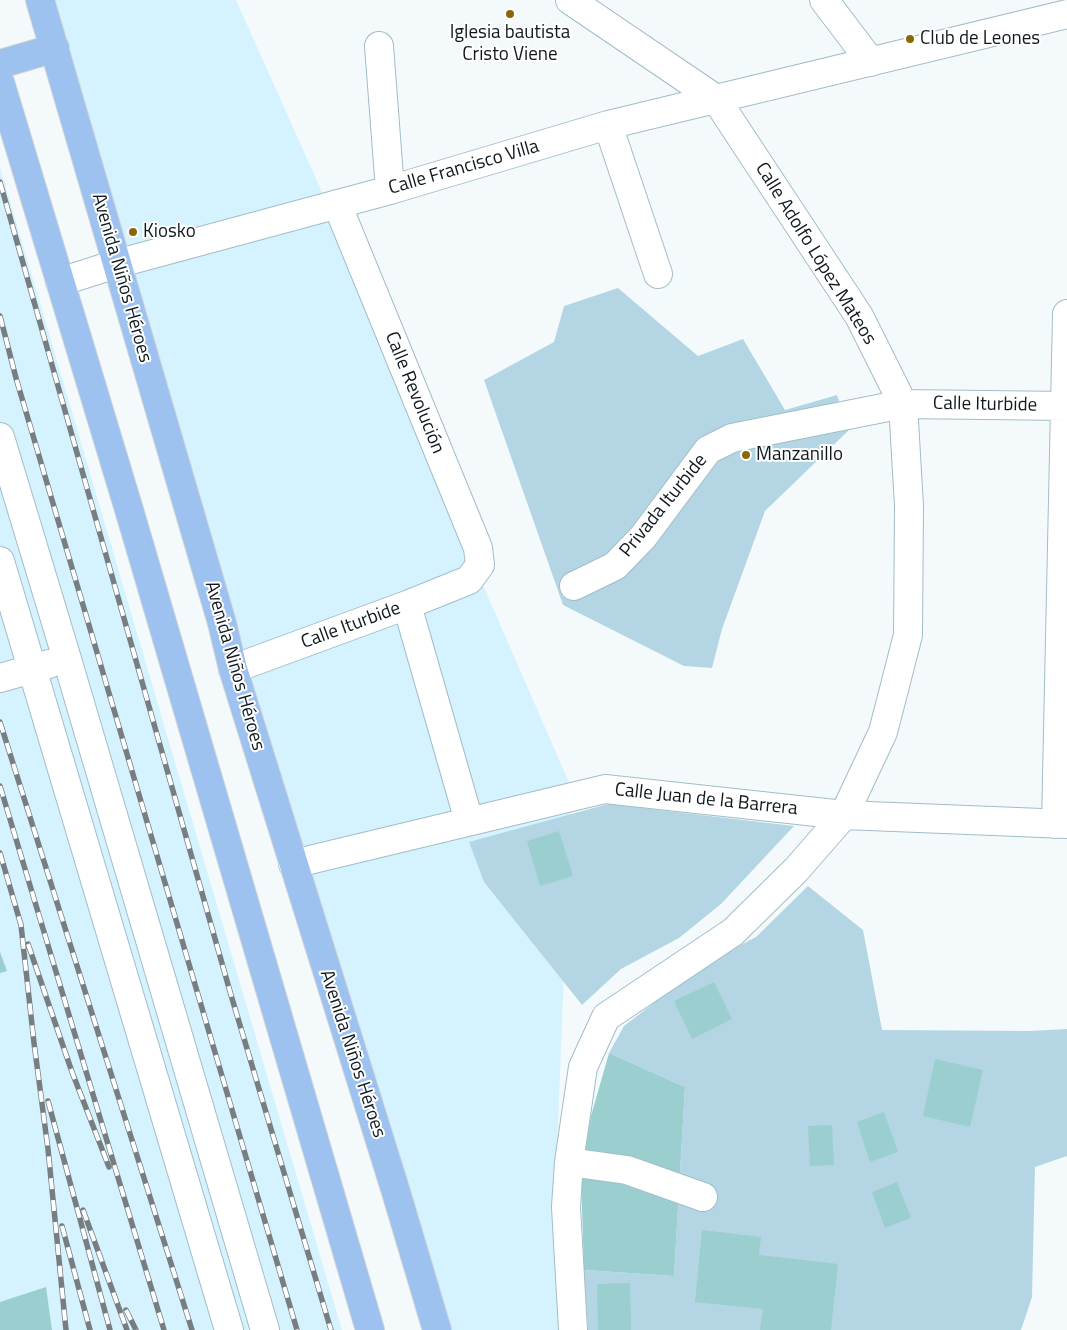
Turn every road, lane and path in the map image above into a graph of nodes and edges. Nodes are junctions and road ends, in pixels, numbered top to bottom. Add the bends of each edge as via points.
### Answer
1 (40, 0) edge
2 (570, 0) edge
3 (824, 0) edge
4 (1067, 14) edge
5 (379, 46) dead end
6 (55, 48) junction
7 (871, 62) junction
8 (0, 64) edge
9 (0, 82) edge
10 (716, 99) junction
11 (608, 126) junction
12 (390, 190) junction
13 (337, 204) junction
14 (116, 264) junction
15 (658, 274) dead end
16 (60, 282) junction
17 (1067, 314) edge
18 (902, 404) junction
19 (1066, 406) edge
20 (0, 437) edge
21 (0, 561) edge
22 (469, 580) joint
23 (574, 586) dead end
24 (407, 605) junction
25 (67, 659) junction
26 (32, 669) junction
27 (233, 669) junction
28 (0, 678) edge
29 (844, 815) junction
30 (469, 821) junction
31 (1061, 824) edge
32 (293, 864) junction
33 (569, 1162) junction
34 (703, 1197) dead end
35 (229, 1330) edge
36 (265, 1330) edge
37 (370, 1330) edge
38 (437, 1330) edge
39 (573, 1330) edge

1 - 6 main road, Avenida Niños Héroes
2 - 10 street, Calle Adolfo López Mateos
3 - 7 street
4 - 7 street, Calle Francisco Villa
5 - 12 street
6 - 8 main road
6 - 14 main road, Avenida Niños Héroes
7 - 10 street, Calle Francisco Villa
9 - 16 main road
10 - 11 street, Calle Francisco Villa
10 - 18 street, Calle Adolfo López Mateos via 859,316
11 - 12 street, Calle Francisco Villa
11 - 15 street
12 - 13 street, Calle Francisco Villa
13 - 14 street, Calle Francisco Villa
13 - 22 street, Calle Revolución via 478,548 480,565
14 - 16 street, Calle Francisco Villa
14 - 27 main road, Avenida Niños Héroes
16 - 37 main road
17 - 19 street
18 - 19 street, Calle Iturbide
18 - 23 street, Privada Iturbide via 732,438 708,450 644,538 615,566
18 - 29 street, Calle Adolfo López Mateos via 909,506 908,635 883,732
19 - 31 street
20 - 25 street
21 - 26 street
22 - 24 street, Calle Iturbide
24 - 27 street, Calle Iturbide
24 - 30 street
25 - 26 street
25 - 36 street
26 - 28 street
26 - 35 street
27 - 32 main road, Avenida Niños Héroes
29 - 30 street, Calle Juan de la Barrera via 605,789
29 - 31 street, Calle Juan de la Barrera
29 - 33 street, Calle Adolfo López Mateos via 796,870 734,932 606,1017 583,1068
30 - 32 street, Calle Juan de la Barrera
32 - 38 main road, Avenida Niños Héroes
33 - 34 street via 627,1170
33 - 39 street, Calle Adolfo López Mateos via 566,1207

